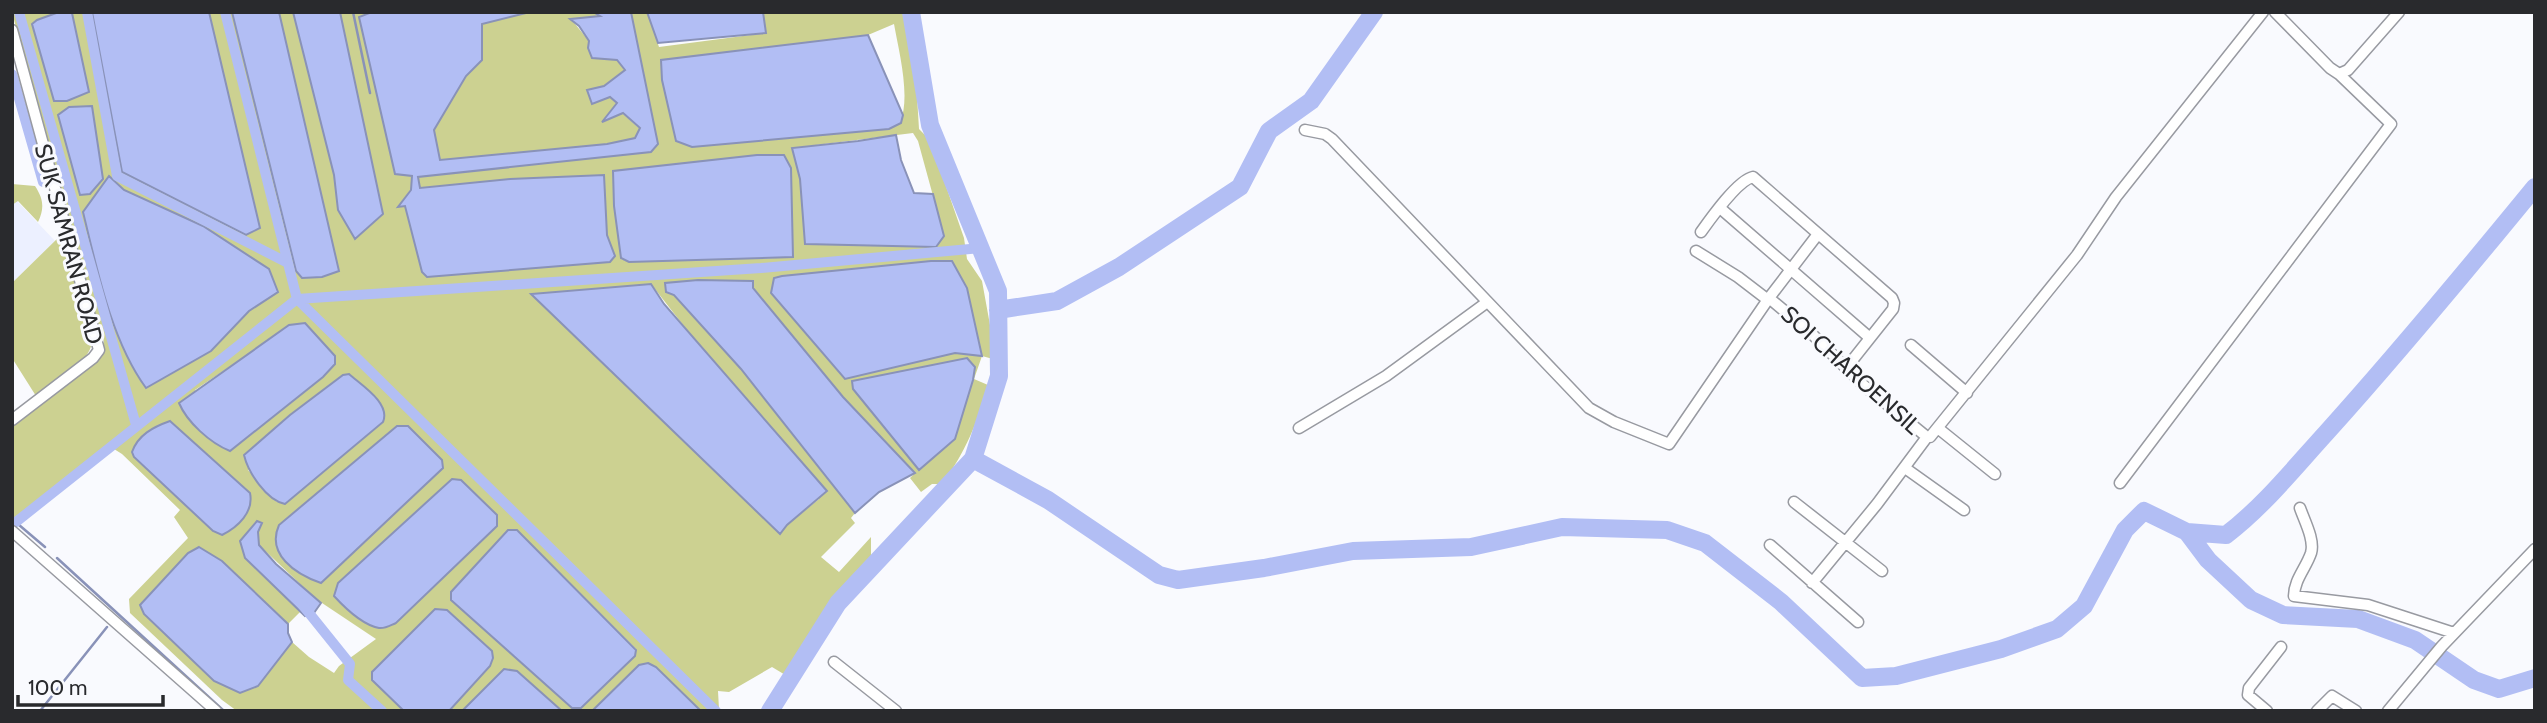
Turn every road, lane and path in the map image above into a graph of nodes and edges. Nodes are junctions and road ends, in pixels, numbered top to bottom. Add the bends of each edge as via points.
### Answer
1 (2263, 12) edge
2 (2275, 12) edge
3 (2399, 12) edge
4 (12, 30) edge
5 (2339, 74) junction
6 (1305, 130) dead end
7 (1720, 208) junction
8 (1701, 232) dead end
9 (1818, 234) junction
10 (1696, 251) dead end
11 (1790, 269) junction
12 (1768, 299) junction
13 (1486, 303) junction
14 (1870, 338) junction
15 (1911, 345) dead end
16 (1847, 367) junction
17 (1967, 393) junction
18 (12, 420) edge
19 (1299, 428) dead end
20 (1939, 429) junction
21 (1927, 437) junction
22 (1905, 468) junction
23 (1995, 474) dead end
24 (2120, 483) dead end
25 (1794, 502) dead end
26 (2300, 508) dead end
27 (1964, 510) dead end
28 (12, 531) edge
29 (1845, 544) junction
30 (1770, 545) dead end
31 (2535, 549) edge
32 (1882, 571) dead end
33 (1812, 583) junction
34 (1858, 622) dead end
35 (2454, 634) junction
36 (2281, 647) dead end
37 (834, 662) dead end
38 (216, 711) edge
39 (896, 711) edge
40 (2267, 711) edge
41 (2317, 711) edge
42 (2356, 711) edge
43 (2388, 711) edge

1 - 17 street, SOI CHAROENSIL
2 - 5 street
3 - 5 street via 2348,70
4 - 18 street, SUK SAMRAN ROAD via 99,350
5 - 24 street via 2392,124
6 - 13 street, SOI CHAROENSIL via 1332,139
7 - 8 street
7 - 9 street via 1753,177
7 - 11 street
9 - 11 street
9 - 14 street via 1894,301
10 - 12 street
11 - 12 street
11 - 14 street
12 - 13 street, SOI CHAROENSIL via 1670,444 1588,408
12 - 16 street, SOI CHAROENSIL
13 - 19 street via 1374,385
14 - 16 street
15 - 17 street
16 - 21 street, SOI CHAROENSIL
17 - 20 street, SOI CHAROENSIL
20 - 21 street, SOI CHAROENSIL
20 - 23 street
21 - 22 street, SOI CHAROENSIL
22 - 27 street
22 - 29 street, SOI CHAROENSIL
25 - 29 street
26 - 35 street via 2312,552 2294,596 2368,605
28 - 38 street
29 - 32 street
29 - 33 street, SOI CHAROENSIL
30 - 33 street
31 - 35 street
33 - 34 street
35 - 43 street
36 - 40 street via 2249,688 2248,695
37 - 39 street
41 - 42 street via 2332,696

